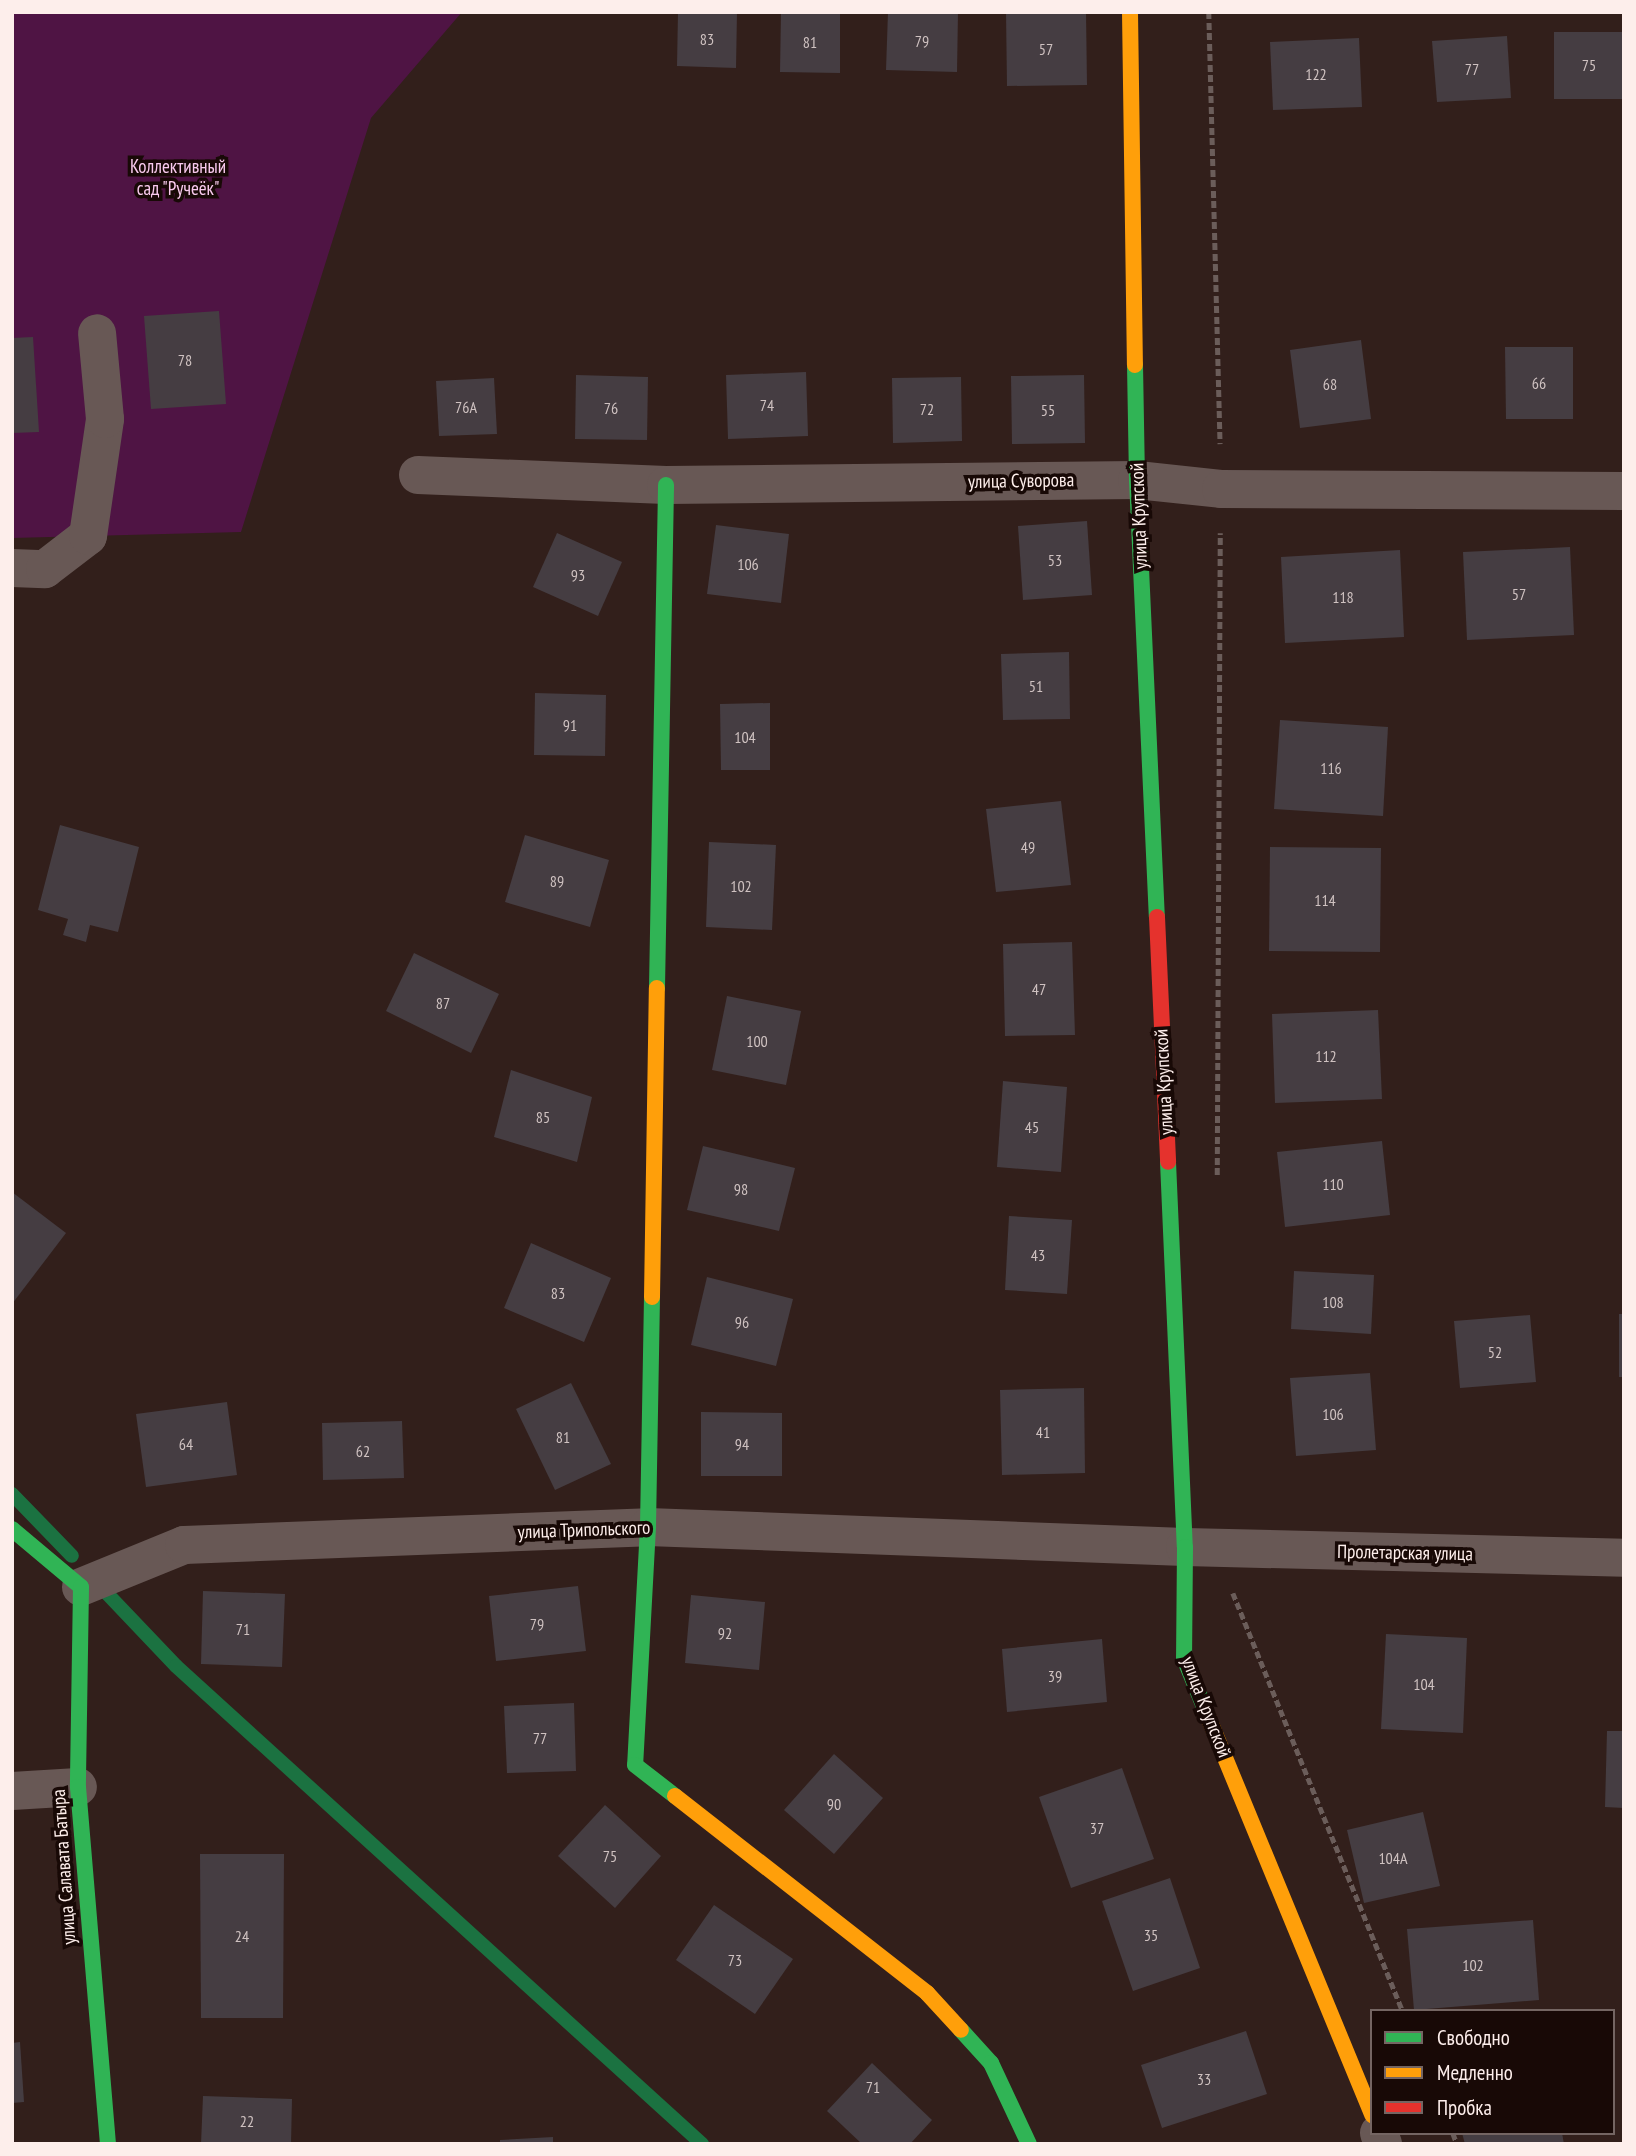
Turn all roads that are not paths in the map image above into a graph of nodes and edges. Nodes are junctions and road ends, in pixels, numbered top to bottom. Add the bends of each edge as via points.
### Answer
1 (1130, 12) edge
2 (97, 333) dead end
3 (418, 475) dead end
4 (1137, 480) junction
5 (666, 485) junction
6 (1624, 491) edge
7 (12, 568) edge
8 (648, 1527) junction
9 (12, 1529) edge
10 (1200, 1548) junction
11 (1624, 1558) edge
12 (81, 1587) junction
13 (78, 1787) junction
14 (12, 1791) edge
15 (1370, 2110) edge
16 (108, 2144) edge
17 (1029, 2144) edge

1 - 4 street, улица Крупской
2 - 7 street via 104,419 88,536 45,569
3 - 5 street, улица Суворова
4 - 5 street, улица Суворова
4 - 6 street, улица Суворова via 1221,489
4 - 10 street, улица Крупской
5 - 8 street
8 - 10 street, улица Трипольского
8 - 12 street, улица Трипольского via 184,1545
8 - 17 street via 635,1765 927,1993 991,2063
9 - 12 street
10 - 11 street, Пролетарская улица
10 - 15 street, улица Крупской via 1184,1658
12 - 13 street, улица Салавата Батыра
13 - 14 street
13 - 16 street, улица Салавата Батыра

